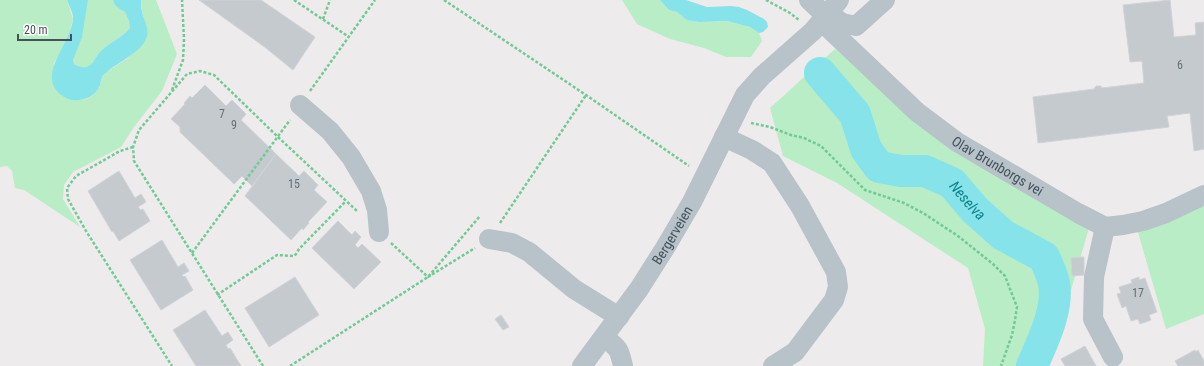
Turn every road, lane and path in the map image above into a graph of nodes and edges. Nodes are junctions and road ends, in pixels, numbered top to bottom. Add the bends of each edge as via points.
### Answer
1 (182, 0) edge
2 (294, 0) edge
3 (330, 0) edge
4 (374, 0) edge
5 (444, 0) edge
6 (766, 0) edge
7 (809, 0) edge
8 (885, 0) edge
9 (822, 17) edge
10 (323, 20) junction
11 (348, 37) junction
12 (172, 92) junction
13 (586, 95) junction
14 (300, 105) junction
15 (748, 122) dead end
16 (278, 137) junction
17 (724, 137) junction
18 (133, 147) junction
19 (705, 177) junction
20 (1204, 196) edge
21 (346, 201) junction
22 (480, 216) dead end
23 (1105, 227) junction
24 (379, 232) junction
25 (489, 239) junction
26 (192, 253) junction
27 (428, 277) junction
28 (217, 295) junction
29 (619, 317) junction
30 (604, 338) junction
31 (1114, 357) dead end
32 (798, 359) edge
33 (172, 366) edge
34 (263, 366) edge
35 (290, 366) edge
36 (582, 366) edge
37 (623, 366) edge
38 (773, 366) edge
39 (1001, 366) edge

1 - 12 path via 183,60
2 - 10 path
3 - 10 path
4 - 11 path
5 - 13 path
6 - 9 path via 790,13
7 - 9 street
8 - 9 street via 856,26
9 - 17 street, Bergerveien via 745,95
9 - 23 street, Olav Brunborgs vei via 917,112 964,145
10 - 11 path
11 - 14 path
12 - 16 path via 187,74 200,71 214,75
12 - 18 path via 139,130
13 - 19 path
13 - 25 path
14 - 16 path
14 - 24 street via 330,131 351,157 371,191 377,210
15 - 39 path via 804,138 820,146 865,190 904,203 923,213 958,236 993,264 1005,276 1017,307 1012,335
16 - 21 path
16 - 26 path
17 - 19 street, Bergerveien
17 - 32 street via 772,163 800,206 836,272 838,287 834,300
18 - 26 path via 134,161
18 - 33 path via 120,151 76,176 67,188 68,199
19 - 29 street, Bergerveien via 665,248
20 - 23 street via 1143,221
21 - 24 path
21 - 28 path via 294,256 277,255
22 - 27 path
23 - 31 street via 1094,277 1093,319
24 - 27 path
25 - 27 path
25 - 29 street via 512,243 529,252 574,289
26 - 28 path
27 - 35 path
28 - 34 path
29 - 30 street, Bergerveien
30 - 36 street, Bergerveien
30 - 37 street via 620,352
32 - 38 street

